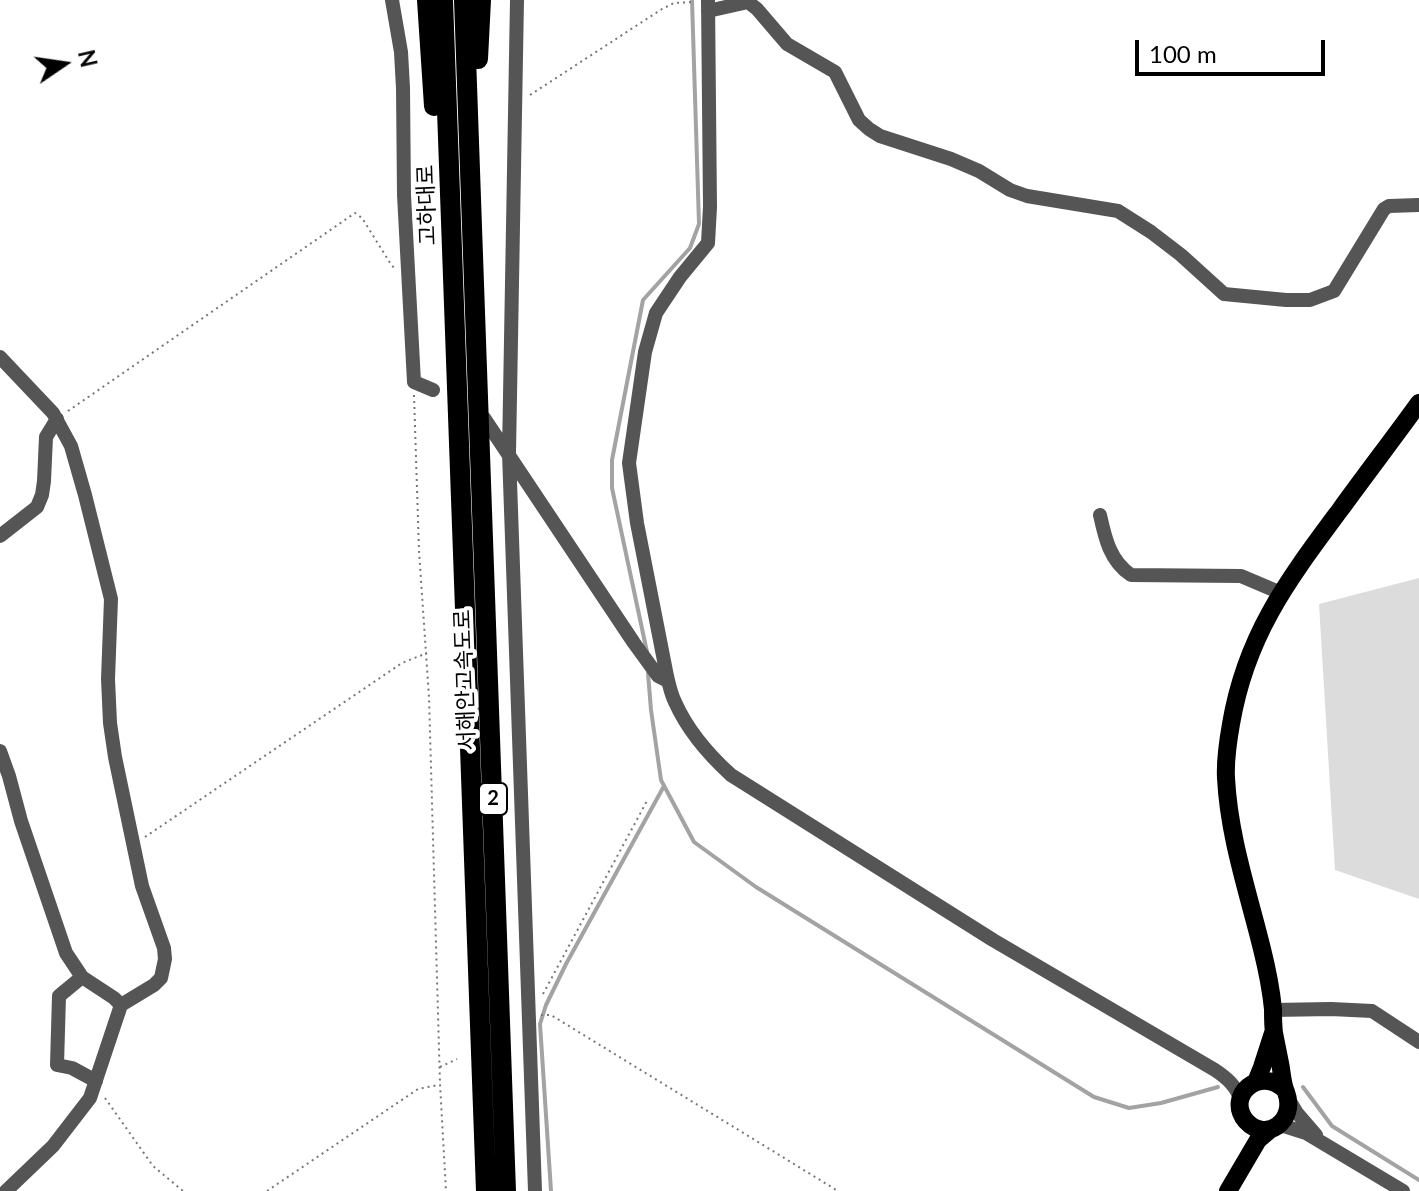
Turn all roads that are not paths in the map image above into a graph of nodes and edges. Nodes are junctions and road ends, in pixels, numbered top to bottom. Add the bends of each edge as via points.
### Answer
1 (392, 0) edge
2 (427, 0) edge
3 (443, 0) edge
4 (464, 0) edge
5 (481, 0) edge
6 (517, 0) edge
7 (706, 4) edge
8 (1419, 205) edge
9 (0, 357) edge
10 (433, 390) dead end
11 (1419, 403) edge
12 (474, 411) junction
13 (57, 419) junction
14 (509, 453) junction
15 (1100, 515) dead end
16 (0, 536) edge
17 (1281, 593) junction
18 (668, 681) junction
19 (0, 751) edge
20 (6, 786) edge
21 (82, 977) junction
22 (121, 1005) junction
23 (1273, 1010) junction
24 (1274, 1031) junction
25 (1419, 1042) edge
26 (1215, 1070) junction
27 (1256, 1082) junction
28 (95, 1083) junction
29 (1286, 1094) junction
30 (1242, 1108) junction
31 (1271, 1129) junction
32 (1322, 1141) junction
33 (1241, 1166) junction
34 (6, 1191) edge
35 (486, 1191) edge
36 (506, 1191) edge
37 (535, 1191) edge
38 (1228, 1191) edge
39 (1403, 1191) edge

1 - 10 street via 401,52 414,382
2 - 12 highway
3 - 12 highway, 고하대로 / 2
4 - 12 highway, 고하대로 / 2
5 - 12 highway
6 - 14 street
7 - 8 street via 748,2 787,44 835,72 859,120 880,136 951,159 1027,196 1118,211 1181,255 1224,294 1286,300 1324,296 1334,291 1384,209
7 - 18 street via 708,243 656,313 629,463
9 - 13 street
11 - 17 main road
12 - 14 street
12 - 35 highway, 서해안고속도로 / 2
12 - 36 highway, 서해안고속도로 / 2
13 - 16 street via 46,437 37,507
13 - 22 street via 71,446 111,599 108,679 115,757 142,886 164,948 161,978
14 - 18 street via 634,643 658,676
14 - 37 street
15 - 17 street via 1109,548 1131,575 1241,576
17 - 23 main road via 1244,673 1225,774 1230,824
18 - 26 street via 686,721 731,775 993,940
19 - 20 street
20 - 21 street via 66,953
21 - 22 street
21 - 28 street via 59,996 57,1065
22 - 28 street
23 - 24 main road
23 - 25 street via 1372,1011
24 - 27 main road
24 - 29 main road
26 - 27 street
26 - 30 street via 1229,1079
27 - 29 main road via 1272,1081
27 - 30 main road via 1243,1093
28 - 34 street via 90,1098 53,1146
29 - 31 main road via 1288,1113
29 - 32 street
30 - 31 main road via 1255,1127
30 - 33 main road via 1248,1140
31 - 32 street via 1297,1129
31 - 33 main road
32 - 39 street
33 - 38 main road

